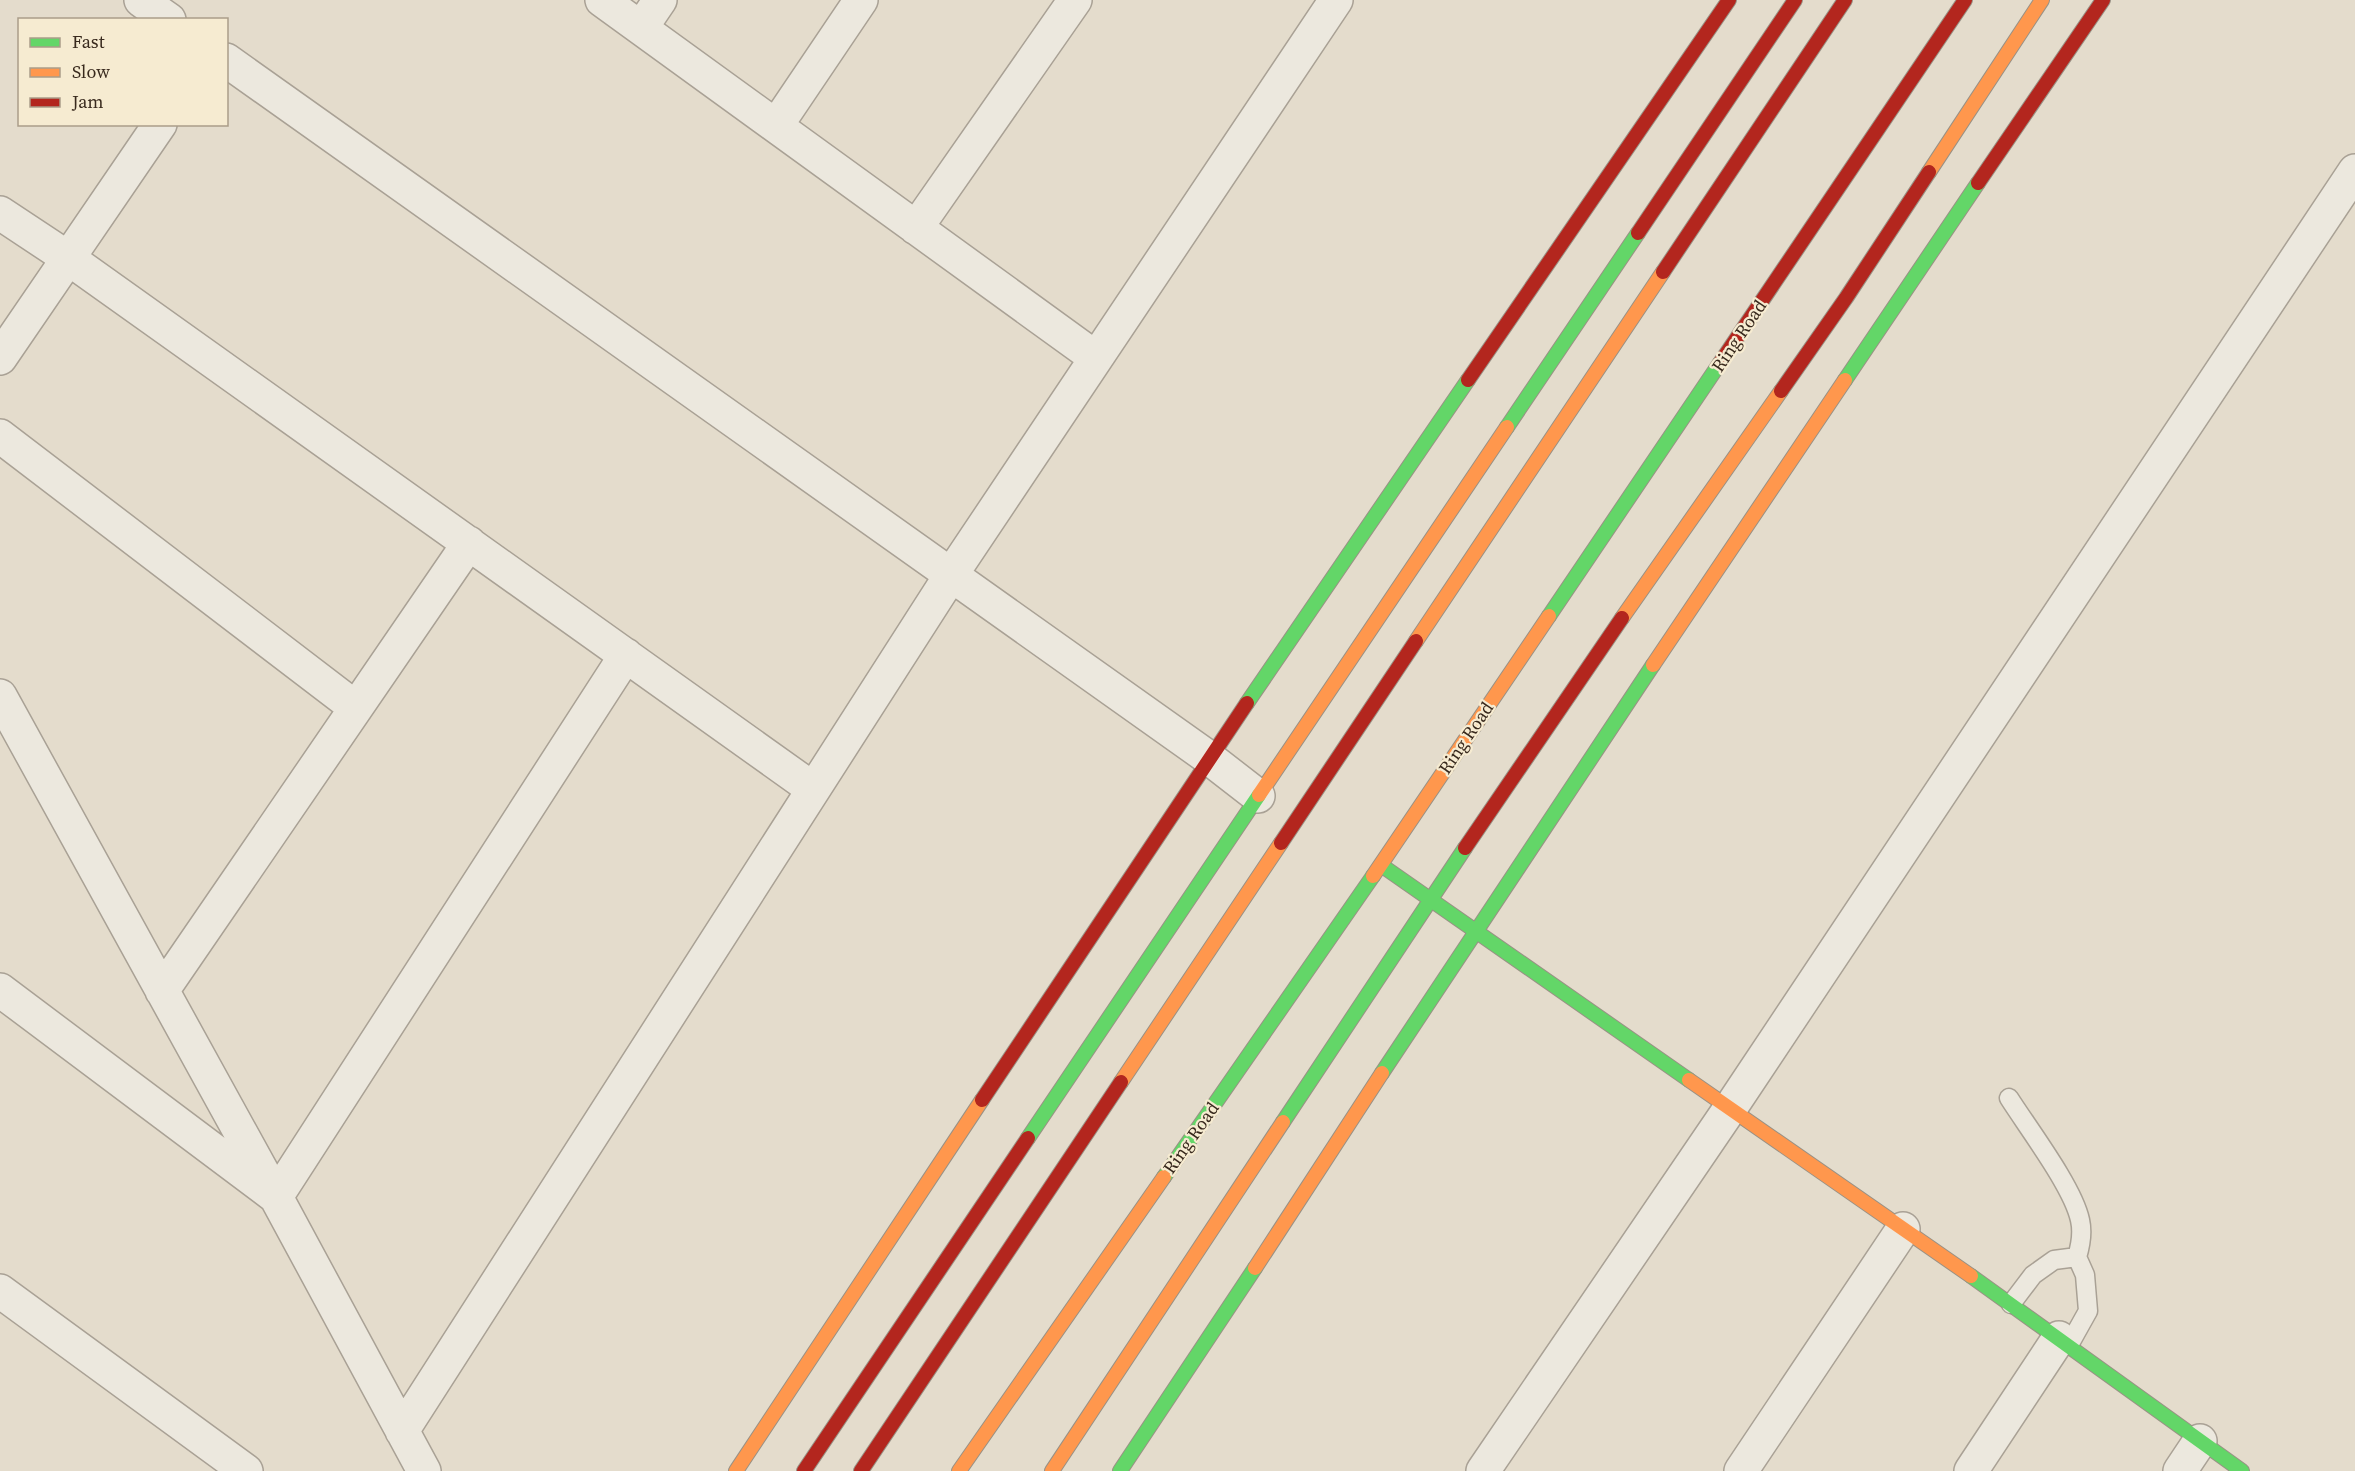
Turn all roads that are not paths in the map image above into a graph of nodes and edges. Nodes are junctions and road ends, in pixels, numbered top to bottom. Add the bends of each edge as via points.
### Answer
1 (141, 0) edge
2 (602, 0) edge
3 (660, 0) edge
4 (861, 0) edge
5 (1075, 0) edge
6 (1336, 0) edge
7 (1729, 0) edge
8 (1795, 0) edge
9 (1845, 0) edge
10 (1965, 0) edge
11 (2042, 0) edge
12 (2103, 0) edge
13 (166, 18) edge
14 (641, 28) junction
15 (228, 61) edge
16 (159, 126) edge
17 (776, 126) junction
18 (2355, 171) edge
19 (0, 213) edge
20 (916, 228) junction
21 (69, 258) junction
22 (0, 358) edge
23 (1096, 358) junction
24 (0, 436) edge
25 (469, 543) junction
26 (951, 575) junction
27 (626, 655) junction
28 (0, 696) edge
29 (356, 708) junction
30 (1209, 758) junction
31 (813, 789) junction
32 (1258, 796) junction
33 (1381, 865) junction
34 (1431, 899) junction
35 (1476, 930) junction
36 (0, 990) edge
37 (162, 991) junction
38 (2009, 1098) dead end
39 (1731, 1107) junction
40 (276, 1197) junction
41 (1903, 1229) junction
42 (2077, 1257) junction
43 (0, 1292) edge
44 (2011, 1304) junction
45 (2064, 1341) junction
46 (402, 1431) junction
47 (2200, 1441) junction
48 (246, 1471) edge
49 (424, 1471) edge
50 (736, 1471) edge
51 (804, 1471) edge
52 (861, 1471) edge
53 (959, 1471) edge
54 (1052, 1471) edge
55 (1120, 1471) edge
56 (1483, 1471) edge
57 (1741, 1471) edge
58 (1971, 1471) edge
59 (2180, 1471) edge
60 (2242, 1471) edge

1 - 13 street
2 - 14 street
3 - 14 street
4 - 17 street
5 - 20 street
6 - 23 street
7 - 30 main road
8 - 32 main road
9 - 52 main road
10 - 33 main road, Ring Road
11 - 34 main road via 1846,298
12 - 35 main road
14 - 17 street
15 - 26 street
16 - 21 street
17 - 20 street
18 - 39 street
19 - 21 street
20 - 23 street
21 - 22 street
21 - 25 street
23 - 26 street
24 - 29 street
25 - 27 street
25 - 29 street
26 - 30 street
26 - 31 street
27 - 31 street
27 - 40 street
28 - 37 street
29 - 37 street
30 - 32 street
30 - 50 main road
31 - 46 street
32 - 51 main road
33 - 34 main road
33 - 53 main road, Ring Road
34 - 35 main road
34 - 54 main road
35 - 39 main road
35 - 55 main road
36 - 40 street
37 - 40 street
38 - 42 lane via 2067,1188 2080,1218 2082,1240
39 - 41 main road
39 - 56 street
40 - 46 street
41 - 44 main road
41 - 57 street
42 - 44 lane via 2054,1260 2033,1275
42 - 45 lane via 2085,1275 2088,1311
43 - 48 street
44 - 45 main road
45 - 47 main road
45 - 58 street
46 - 49 street
47 - 59 street
47 - 60 main road

